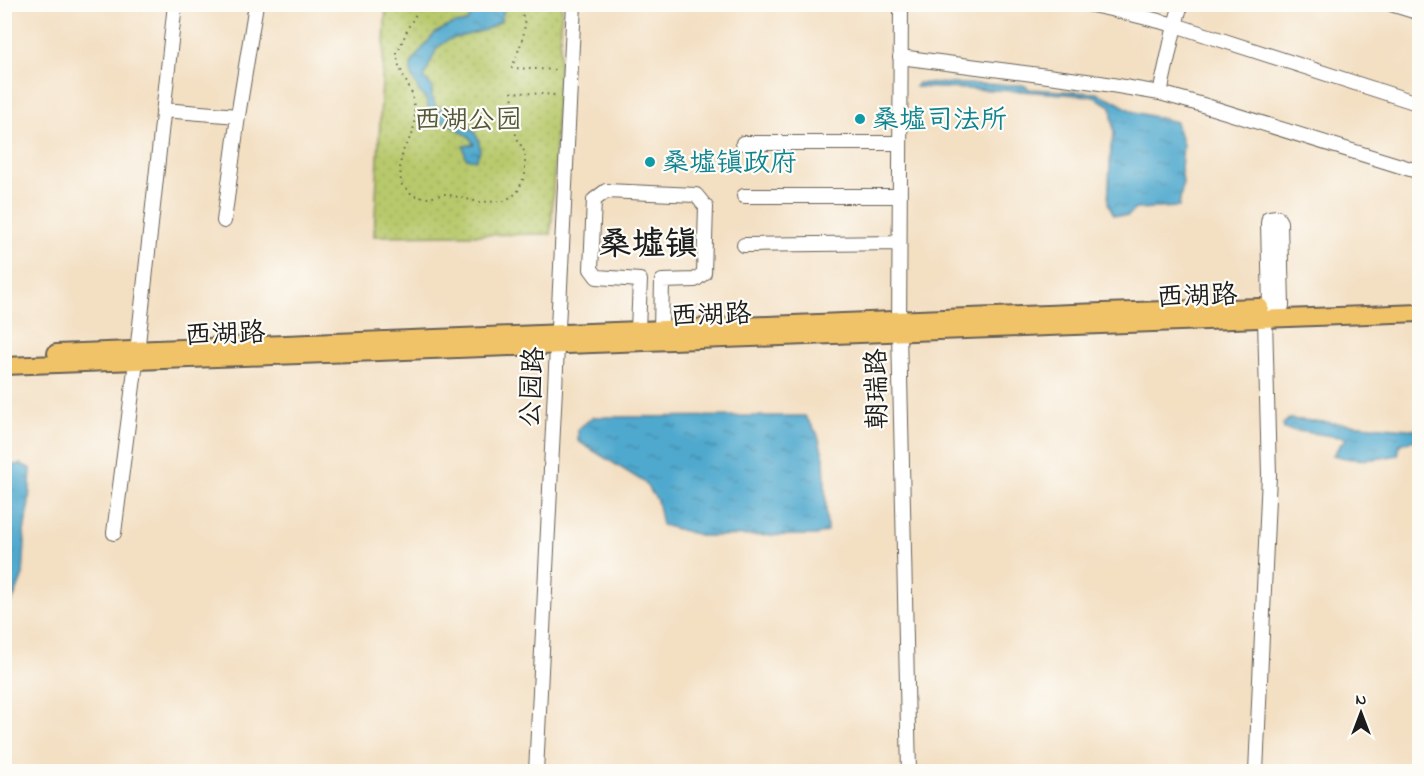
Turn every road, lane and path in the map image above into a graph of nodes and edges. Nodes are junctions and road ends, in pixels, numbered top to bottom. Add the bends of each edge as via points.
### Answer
1 (175, 4) edge
2 (256, 4) edge
3 (419, 4) edge
4 (519, 4) edge
5 (574, 4) edge
6 (901, 4) edge
7 (1087, 4) edge
8 (1182, 4) edge
9 (1391, 4) edge
10 (1419, 13) edge
11 (1175, 26) junction
12 (900, 57) junction
13 (571, 71) junction
14 (1160, 93) junction
15 (570, 96) junction
16 (1419, 104) edge
17 (164, 110) junction
18 (238, 116) junction
19 (743, 142) dead end
20 (900, 143) junction
21 (1419, 172) edge
22 (900, 195) junction
23 (744, 196) dead end
24 (224, 221) dead end
25 (899, 243) junction
26 (744, 244) dead end
27 (1419, 302) edge
28 (1273, 310) junction
29 (1419, 313) edge
30 (899, 326) junction
31 (661, 329) junction
32 (638, 330) junction
33 (558, 339) junction
34 (4, 355) edge
35 (136, 356) junction
36 (4, 366) edge
37 (114, 533) dead end
38 (536, 771) edge
39 (909, 771) edge
40 (1256, 771) edge

1 - 17 street
2 - 18 street
3 - 15 path via 397,54 415,114 413,132 400,164 401,184 414,196 445,194 479,202 504,201 517,193 525,175 525,153 516,136 512,92
4 - 13 path via 525,24 512,68
5 - 13 street, 公园路
6 - 12 street, 朝瑞路
7 - 11 street
8 - 11 street
9 - 10 street
11 - 14 street
11 - 16 street
12 - 14 street
12 - 20 street, 朝瑞路
13 - 15 street, 公园路
14 - 21 street
15 - 33 street, 公园路
17 - 18 street
17 - 35 street
18 - 24 street
19 - 20 street
20 - 22 street, 朝瑞路
22 - 23 street
22 - 25 street, 朝瑞路
25 - 26 street
25 - 30 street, 朝瑞路
27 - 28 main road, 西湖路
28 - 28 street via 1280,222 1273,216 1268,224
28 - 29 main road, 西湖路
28 - 30 main road, 西湖路
28 - 40 street
30 - 31 main road, 西湖路
30 - 33 main road, 西湖路
30 - 39 street, 朝瑞路
31 - 32 main road, 西湖路
31 - 32 street via 662,281 695,280 704,273 706,207 696,195 606,191 594,200 591,269 597,277 640,280
32 - 33 main road, 西湖路
33 - 35 main road, 西湖路
33 - 38 street, 公园路
34 - 35 main road, 西湖路
35 - 36 main road, 西湖路
35 - 37 street

